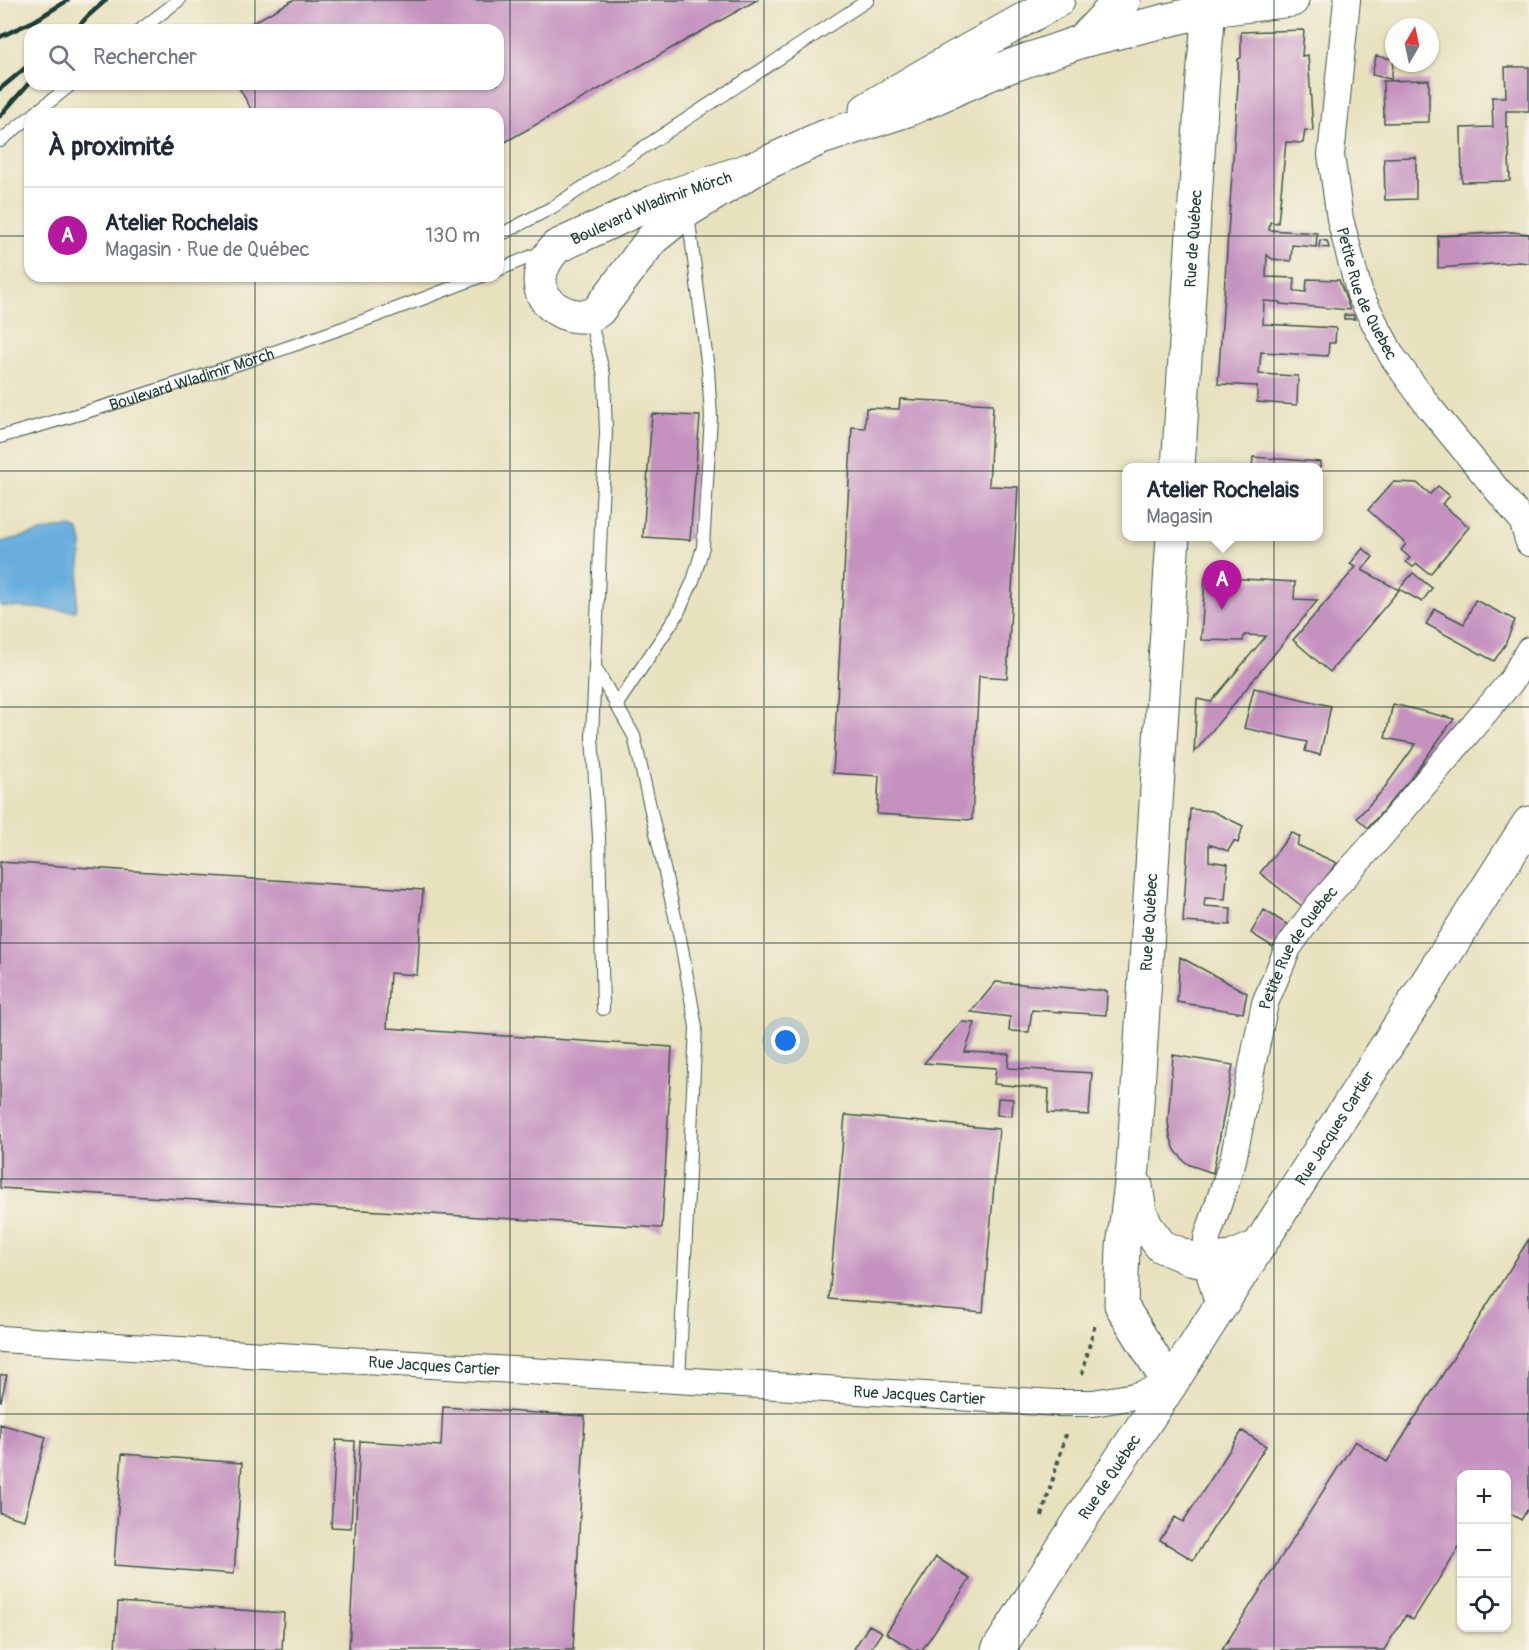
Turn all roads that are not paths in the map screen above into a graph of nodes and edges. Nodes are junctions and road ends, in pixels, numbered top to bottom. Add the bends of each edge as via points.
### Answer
1 (179, 0) edge
2 (868, 0) edge
3 (1058, 0) edge
4 (1124, 0) edge
5 (1292, 0) edge
6 (1347, 0) edge
7 (1210, 3) edge
8 (148, 24) edge
9 (1082, 41) junction
10 (64, 90) edge
11 (42, 108) edge
12 (24, 122) edge
13 (821, 138) junction
14 (0, 141) edge
15 (760, 166) junction
16 (688, 210) junction
17 (504, 233) edge
18 (556, 247) junction
19 (504, 268) edge
20 (444, 282) edge
21 (467, 282) edge
22 (442, 292) junction
23 (588, 316) junction
24 (0, 437) edge
25 (1178, 463) edge
26 (1173, 541) edge
27 (1529, 543) edge
28 (1529, 650) edge
29 (595, 667) junction
30 (1520, 686) edge
31 (616, 706) junction
32 (1529, 823) edge
33 (603, 1009) dead end
34 (1133, 1167) junction
35 (1257, 1247) junction
36 (1206, 1262) junction
37 (1219, 1307) junction
38 (0, 1339) edge
39 (679, 1381) junction
40 (1170, 1385) junction
41 (998, 1650) edge

1 - 8 lane
2 - 17 lane via 553,207
3 - 13 street, Boulevard Wladimir Mörch via 905,85
4 - 9 street
5 - 7 street, Boulevard Wladimir Mörch
6 - 27 street, Petite Rue de Quebec via 1331,155 1340,219 1360,295 1392,356 1521,520
7 - 9 street, Boulevard Wladimir Mörch
7 - 25 street, Rue de Québec
9 - 13 street, Boulevard Wladimir Mörch via 999,70 910,109
10 - 11 lane
12 - 14 lane
13 - 15 street, Boulevard Wladimir Mörch
15 - 16 street, Boulevard Wladimir Mörch
15 - 18 street, Boulevard Wladimir Mörch via 656,201
16 - 23 street, Boulevard Wladimir Mörch via 652,239 599,310
16 - 31 lane via 711,417 703,547 677,615
18 - 19 lane
18 - 23 street, Boulevard Wladimir Mörch via 543,268 542,291 548,303 559,311
20 - 22 lane
21 - 22 lane, Boulevard Wladimir Mörch
22 - 24 lane, Boulevard Wladimir Mörch via 115,404
23 - 29 lane via 604,375 606,433
26 - 34 street, Rue de Québec
28 - 30 street, Petite Rue de Quebec
29 - 31 lane
29 - 33 lane via 592,737
30 - 36 street, Petite Rue de Quebec via 1317,907 1287,948 1265,1003 1233,1160 1207,1238
31 - 39 lane via 634,736 696,1027
32 - 35 street, Rue Jacques Cartier
34 - 36 street via 1140,1211 1161,1246
34 - 40 street, Rue de Québec via 1123,1247 1121,1305
35 - 36 street
35 - 37 street, Rue Jacques Cartier
36 - 37 street, Petite Rue de Quebec
37 - 40 street, Rue Jacques Cartier
38 - 39 street, Rue Jacques Cartier
39 - 40 street, Rue Jacques Cartier via 1056,1403 1093,1403
40 - 41 street, Rue de Québec

